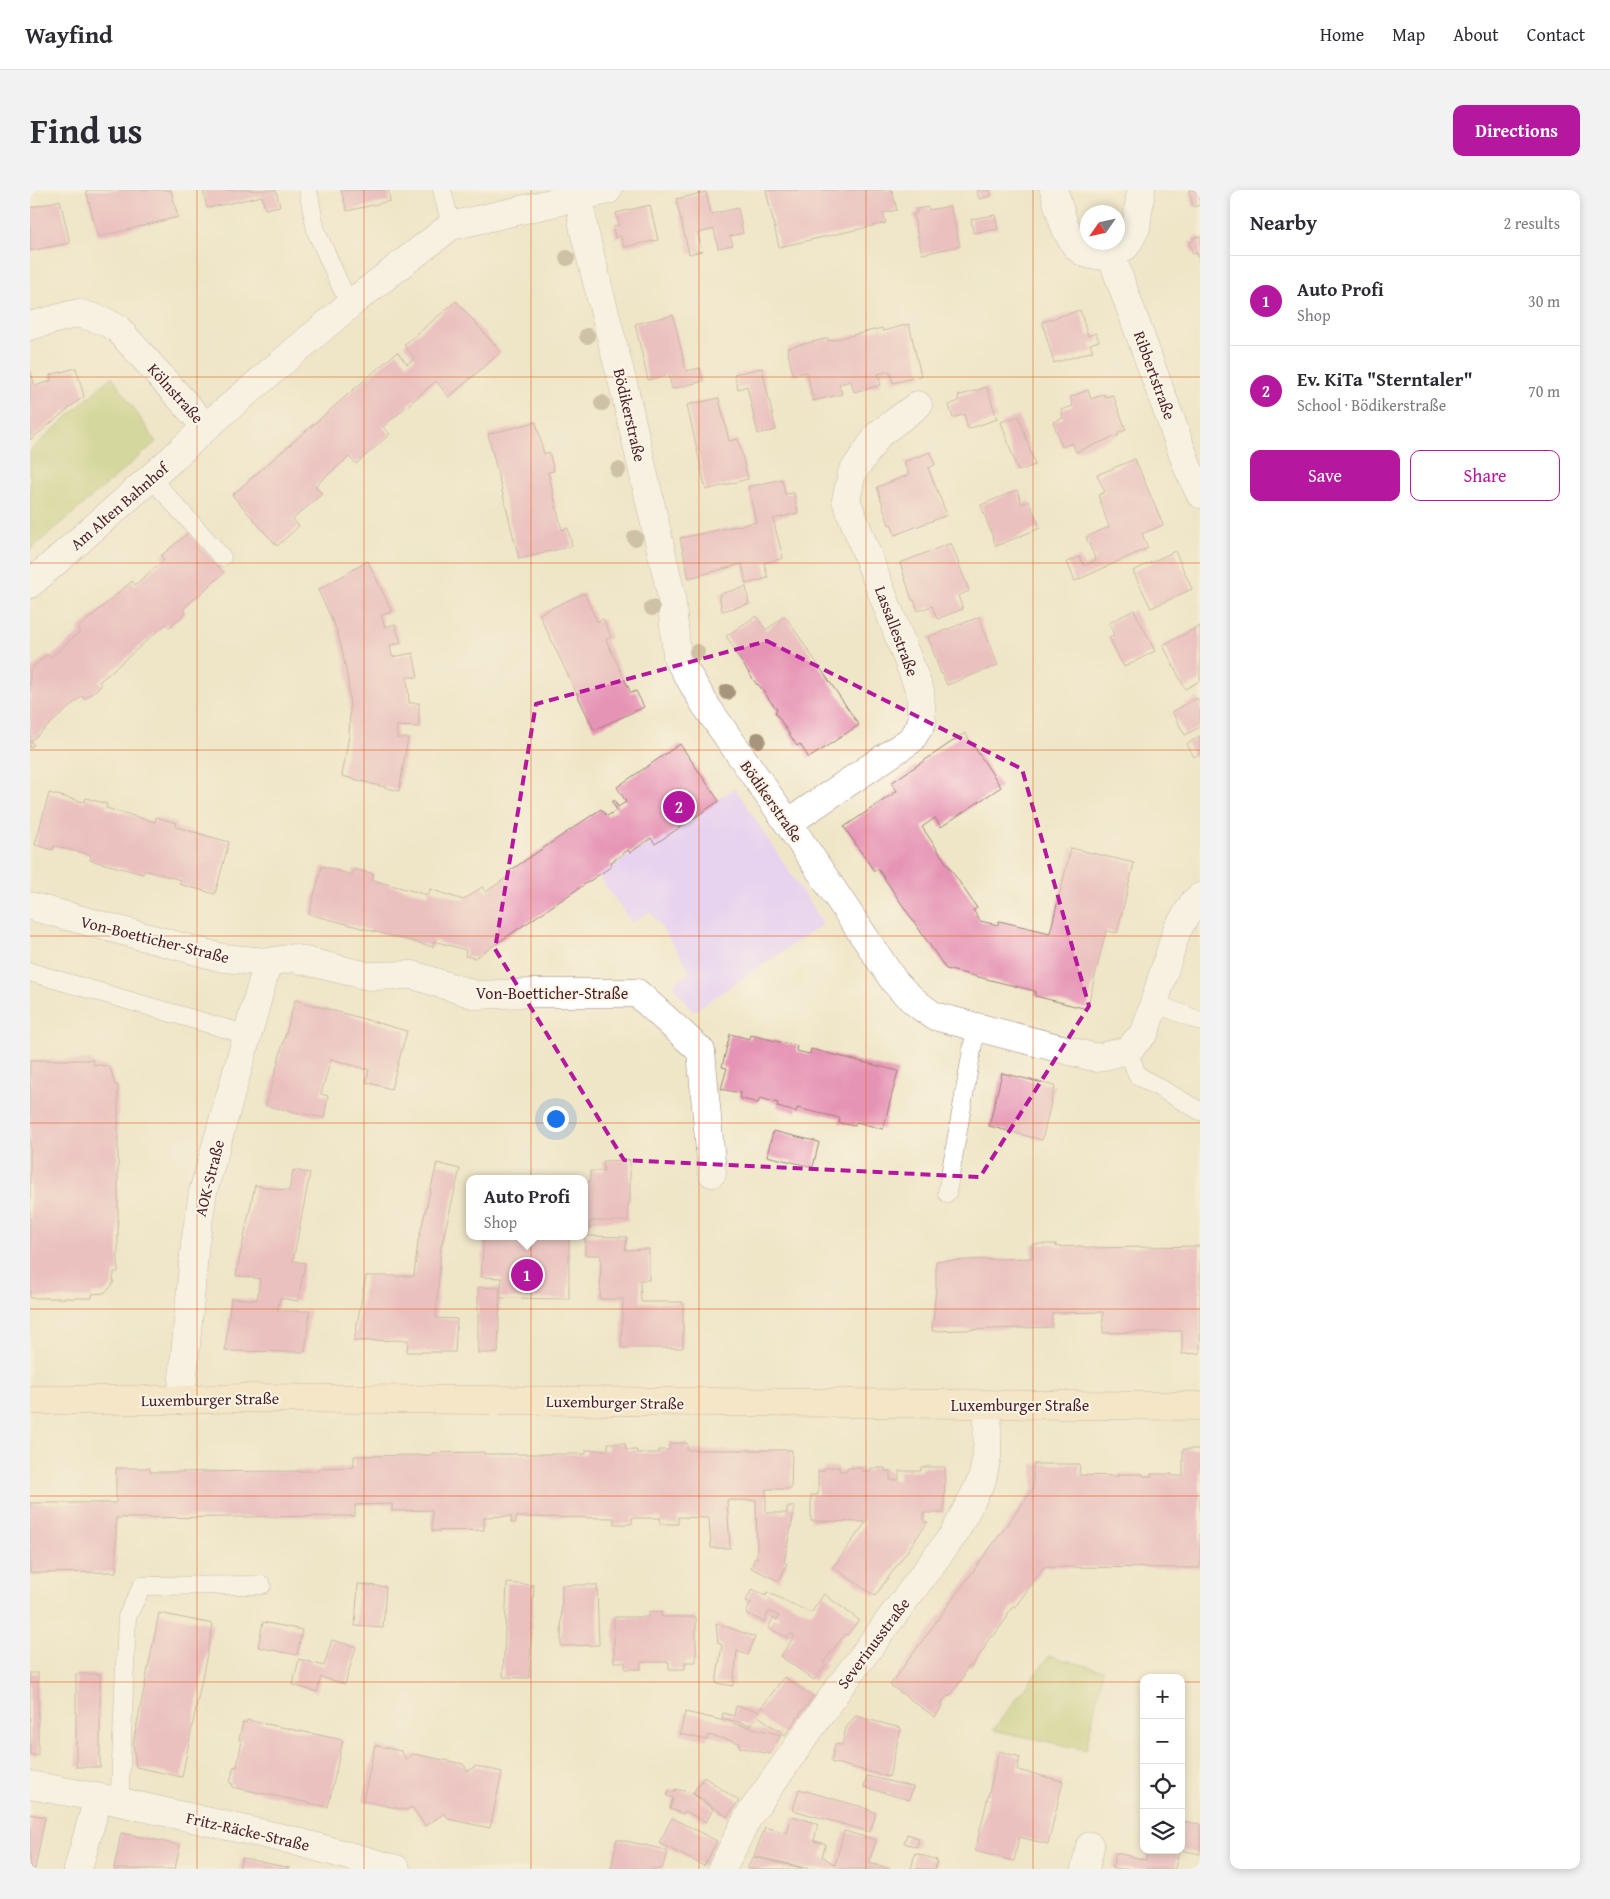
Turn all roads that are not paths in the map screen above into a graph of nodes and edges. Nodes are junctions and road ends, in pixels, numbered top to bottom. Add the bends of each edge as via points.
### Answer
1 (308, 190) edge
2 (442, 190) edge
3 (608, 190) edge
4 (1054, 190) edge
5 (1141, 190) edge
6 (566, 196) edge
7 (451, 226) junction
8 (1111, 255) junction
9 (354, 301) junction
10 (30, 326) edge
11 (918, 405) dead end
12 (206, 427) junction
13 (151, 478) junction
14 (1200, 494) edge
15 (222, 556) dead end
16 (30, 584) edge
17 (788, 823) junction
18 (1200, 897) edge
19 (30, 906) edge
20 (268, 962) junction
21 (30, 972) edge
22 (1154, 1003) junction
23 (1200, 1021) edge
24 (976, 1027) junction
25 (248, 1035) junction
26 (1128, 1050) junction
27 (1200, 1111) edge
28 (712, 1172) dead end
29 (947, 1192) dead end
30 (30, 1400) edge
31 (181, 1400) junction
32 (988, 1405) junction
33 (1200, 1406) edge
34 (262, 1585) dead end
35 (30, 1784) edge
36 (108, 1800) junction
37 (78, 1869) edge
38 (396, 1869) edge
39 (722, 1869) edge

1 - 9 lane via 316,231 342,290
2 - 7 lane
3 - 6 street, Kölnstraße
4 - 8 street via 1065,227 1074,244 1090,255
5 - 8 street via 1136,228 1126,246
6 - 7 street, Kölnstraße
6 - 17 street, Bödikerstraße via 584,231 624,388 671,594 677,657 706,706
7 - 9 street, Kölnstraße
8 - 14 street, Ribbertstraße
9 - 12 street, Kölnstraße
10 - 12 street, Kölnstraße via 78,313 104,320 118,329
11 - 17 street, Lassallestraße via 879,434 852,473 846,500 920,691 922,722 911,740
12 - 13 street, Am Alten Bahnhof
13 - 15 lane
13 - 16 street, Am Alten Bahnhof
17 - 24 street, Bödikerstraße via 907,996 934,1016
18 - 22 street via 1178,930
19 - 20 street, Von-Boetticher-Straße via 223,958
20 - 25 street, AOK-Straße
20 - 28 street, Von-Boetticher-Straße via 293,958 368,976 413,975 476,995 636,993 701,1051
21 - 25 lane
22 - 23 lane
22 - 26 street via 1145,1032
24 - 26 street, Bödikerstraße via 1097,1058
24 - 29 lane
25 - 31 street, AOK-Straße via 203,1192 195,1243
26 - 27 lane via 1137,1075
30 - 31 street, Luxemburger Straße
31 - 32 street, Luxemburger Straße
32 - 33 street, Luxemburger Straße
32 - 39 street, Severinusstraße via 987,1456 982,1480 954,1534 838,1689 754,1809
34 - 36 lane via 142,1586 127,1617 120,1787
35 - 36 street, Fritz-Räcke-Straße
36 - 37 street
36 - 38 street, Fritz-Räcke-Straße via 291,1840

